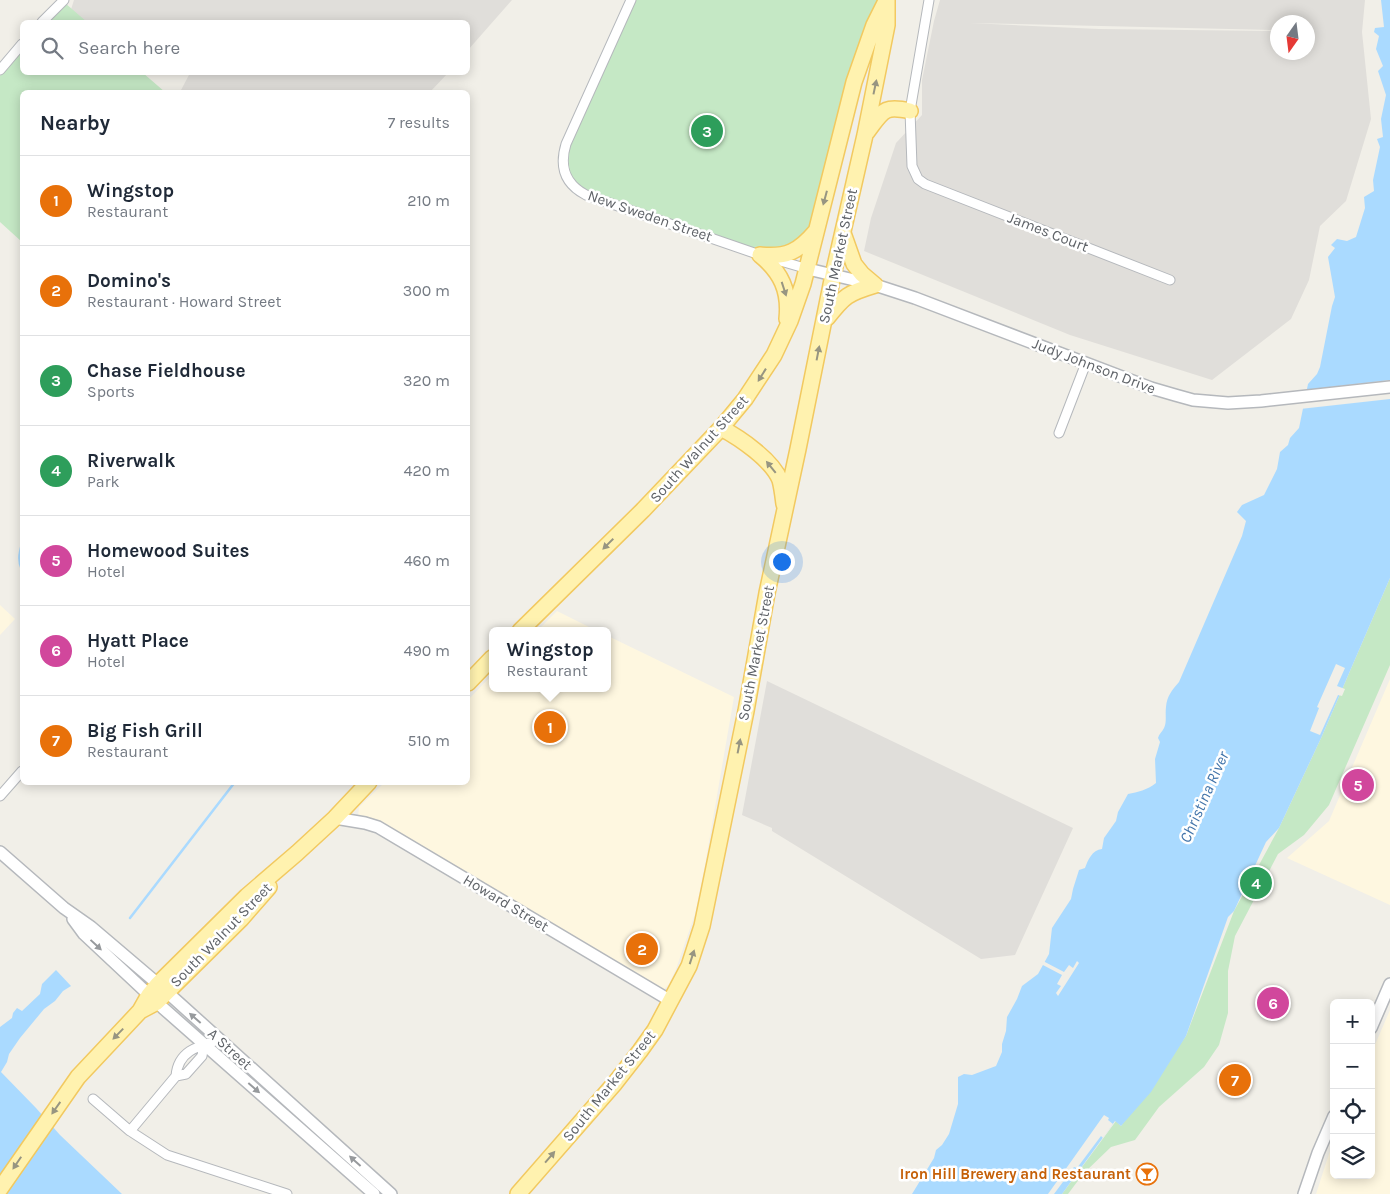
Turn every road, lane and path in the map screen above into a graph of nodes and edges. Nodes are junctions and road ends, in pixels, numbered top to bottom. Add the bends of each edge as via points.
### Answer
1 (64, 0) edge
2 (631, 0) edge
3 (887, 0) edge
4 (929, 0) edge
5 (44, 20) edge
6 (20, 46) edge
7 (0, 70) edge
8 (910, 111) junction
9 (865, 135) junction
10 (817, 230) junction
11 (843, 233) junction
12 (760, 255) junction
13 (808, 269) junction
14 (833, 275) junction
15 (1170, 280) dead end
16 (876, 285) junction
17 (824, 322) junction
18 (785, 332) junction
19 (1086, 363) junction
20 (1390, 387) edge
21 (721, 428) junction
22 (1058, 433) dead end
23 (785, 512) junction
24 (524, 627) edge
25 (489, 661) edge
26 (470, 681) edge
27 (20, 773) edge
28 (366, 785) edge
29 (0, 796) edge
30 (335, 818) junction
31 (0, 852) edge
32 (1390, 984) edge
33 (157, 993) junction
34 (671, 1001) junction
35 (1375, 1019) edge
36 (219, 1040) junction
37 (204, 1044) junction
38 (93, 1099) dead end
39 (1330, 1125) edge
40 (130, 1131) junction
41 (0, 1189) edge
42 (287, 1194) edge
43 (374, 1194) edge
44 (391, 1194) edge
45 (518, 1194) edge
46 (1304, 1194) edge

1 - 5 street
2 - 12 street, New Sweden Street via 566,144 562,159 565,174 573,186 586,195
9 -> 3 main road, South Market Street via 888,25
3 -> 10 main road, South Walnut Street via 874,25 854,82
4 - 8 street
6 - 7 street
8 - 9 main road via 886,110
8 - 15 street, James Court via 912,166 918,179 925,184
9 - 11 main road, South Market Street
10 - 12 main road via 792,253
10 - 13 main road, South Walnut Street
11 - 14 main road, South Market Street
11 - 16 main road via 854,264
12 - 13 street, New Sweden Street
12 -> 18 main road via 772,264 786,293
13 - 14 street, Judy Johnson Drive
13 - 18 main road, South Walnut Street
14 - 16 street, Judy Johnson Drive
14 - 17 main road, South Market Street
16 - 17 main road via 846,296
16 - 19 street, Judy Johnson Drive
23 -> 17 main road, South Market Street
18 -> 21 main road, South Walnut Street via 756,385
19 - 20 street, Judy Johnson Drive via 1159,391 1193,400 1228,403
19 - 22 street
23 -> 21 main road via 780,480 773,469 752,449
21 -> 24 main road, South Walnut Street
34 -> 23 main road, South Market Street via 689,966 704,915
25 - 26 main road
27 - 29 street
28 - 30 main road, South Walnut Street
30 - 33 main road, South Walnut Street via 247,896
30 - 34 street, Howard Street via 378,827
31 - 33 street, A Street via 64,908 91,927
32 - 35 street
36 -> 33 street, A Street
33 - 37 street, A Street
33 -> 41 main road, South Walnut Street via 73,1084
45 -> 34 main road, South Market Street via 640,1052
36 - 37 street
44 -> 36 street, A Street
37 - 40 street via 193,1048 177,1066 176,1076
37 -> 43 street, A Street
38 - 40 street
39 - 46 street
40 - 42 street via 172,1157

